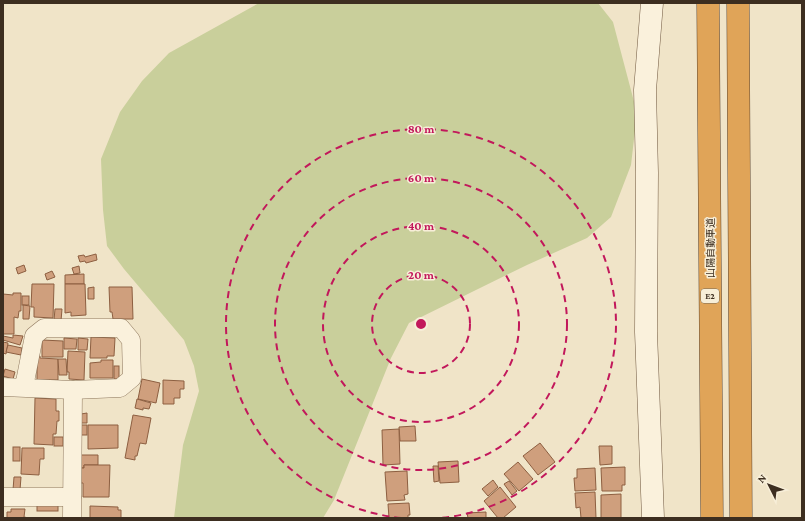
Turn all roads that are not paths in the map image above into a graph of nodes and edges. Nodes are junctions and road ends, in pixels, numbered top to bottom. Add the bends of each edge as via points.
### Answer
1 (652, 3) edge
2 (708, 3) edge
3 (738, 3) edge
4 (3, 387) edge
5 (24, 387) junction
6 (73, 390) junction
7 (3, 497) edge
8 (72, 497) junction
9 (72, 518) edge
10 (653, 518) edge
11 (712, 518) edge
12 (741, 518) edge

1 - 10 street via 645,90 646,332
2 - 11 highway, 山陽自動車道 / E2
3 - 12 highway
4 - 5 street
5 - 6 street
5 - 6 street via 34,336 44,328 121,328 131,340 132,378 120,388
6 - 8 street
7 - 8 street
8 - 9 street

